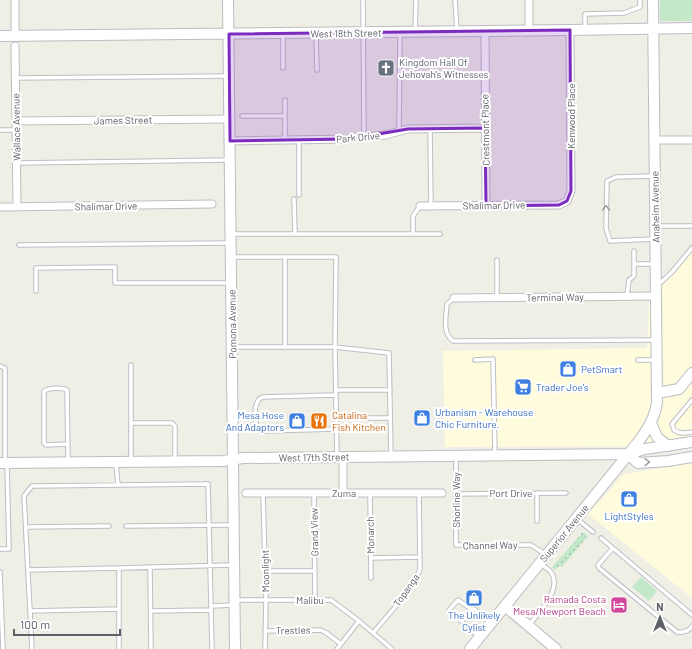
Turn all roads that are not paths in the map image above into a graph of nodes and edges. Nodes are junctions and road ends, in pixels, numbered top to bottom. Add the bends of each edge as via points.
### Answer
1 (15, 0) edge
2 (228, 0) edge
3 (363, 0) edge
4 (416, 0) edge
5 (455, 0) edge
6 (529, 0) edge
7 (640, 0) edge
8 (653, 0) edge
9 (692, 28) edge
10 (654, 29) junction
11 (570, 30) junction
12 (585, 30) junction
13 (457, 31) junction
14 (485, 31) junction
15 (529, 31) junction
16 (364, 32) junction
17 (400, 32) junction
18 (415, 32) junction
19 (283, 33) junction
20 (316, 33) junction
21 (229, 34) junction
22 (0, 36) edge
23 (15, 36) junction
24 (14, 46) dead end
25 (283, 68) dead end
26 (317, 70) dead end
27 (229, 76) junction
28 (15, 78) junction
29 (285, 100) dead end
30 (242, 116) dead end
31 (285, 116) junction
32 (230, 119) junction
33 (16, 121) junction
34 (485, 128) junction
35 (430, 129) junction
36 (0, 130) edge
37 (16, 130) junction
38 (399, 130) junction
39 (364, 138) junction
40 (285, 140) junction
41 (298, 140) junction
42 (654, 140) junction
43 (692, 140) edge
44 (230, 141) junction
45 (230, 160) junction
46 (17, 163) junction
47 (655, 176) junction
48 (299, 195) dead end
49 (294, 198) dead end
50 (567, 201) joint
51 (212, 204) dead end
52 (420, 206) joint
53 (431, 206) junction
54 (486, 206) junction
55 (0, 207) edge
56 (17, 207) junction
57 (655, 226) junction
58 (692, 226) edge
59 (413, 233) junction
60 (295, 234) junction
61 (440, 234) dead end
62 (231, 238) junction
63 (655, 239) junction
64 (19, 245) dead end
65 (692, 248) edge
66 (634, 251) dead end
67 (231, 257) junction
68 (285, 257) junction
69 (497, 260) dead end
70 (634, 264) junction
71 (656, 264) junction
72 (231, 283) junction
73 (36, 291) dead end
74 (656, 292) junction
75 (627, 296) junction
76 (454, 298) joint
77 (497, 298) junction
78 (656, 340) junction
79 (232, 347) junction
80 (285, 347) junction
81 (336, 347) junction
82 (475, 360) dead end
83 (638, 360) dead end
84 (656, 360) junction
85 (131, 365) dead end
86 (0, 366) edge
87 (692, 373) edge
88 (336, 390) junction
89 (390, 390) junction
90 (657, 393) junction
91 (336, 395) junction
92 (692, 400) edge
93 (336, 418) junction
94 (390, 418) junction
95 (653, 419) junction
96 (131, 423) junction
97 (336, 429) junction
98 (692, 432) edge
99 (692, 442) edge
100 (68, 444) junction
101 (668, 446) junction
102 (495, 454) junction
103 (628, 454) junction
104 (456, 455) junction
105 (391, 456) junction
106 (340, 457) junction
107 (692, 457) edge
108 (233, 459) junction
109 (131, 461) junction
110 (175, 461) junction
111 (68, 462) junction
112 (116, 462) junction
113 (4, 463) edge
114 (118, 485) junction
115 (246, 493) dead end
116 (263, 493) junction
117 (314, 493) junction
118 (343, 493) junction
119 (370, 493) junction
120 (419, 493) junction
121 (442, 493) dead end
122 (536, 493) junction
123 (566, 493) dead end
124 (456, 494) junction
125 (576, 518) junction
126 (537, 521) dead end
127 (209, 525) junction
128 (233, 525) junction
129 (110, 526) dead end
130 (126, 526) dead end
131 (26, 527) junction
132 (593, 532) dead end
133 (601, 538) dead end
134 (456, 546) joint
135 (613, 548) junction
136 (0, 549) edge
137 (420, 557) junction
138 (371, 558) junction
139 (543, 559) junction
140 (234, 565) junction
141 (210, 566) junction
142 (150, 567) junction
143 (119, 568) junction
144 (28, 570) junction
145 (265, 571) junction
146 (314, 571) junction
147 (0, 572) edge
148 (371, 578) dead end
149 (266, 600) junction
150 (314, 600) junction
151 (234, 603) junction
152 (505, 606) junction
153 (211, 608) junction
154 (119, 609) junction
155 (30, 611) junction
156 (151, 611) junction
157 (692, 615) edge
158 (359, 621) junction
159 (492, 622) junction
160 (528, 626) junction
161 (692, 626) edge
162 (265, 631) junction
163 (373, 633) junction
164 (1, 637) edge
165 (480, 637) junction
166 (341, 644) junction
167 (3, 649) edge
168 (32, 649) edge
169 (119, 649) edge
170 (151, 649) edge
171 (212, 649) edge
172 (235, 649) edge
173 (265, 649) edge
174 (337, 649) edge
175 (392, 649) edge
176 (470, 649) edge
177 (556, 649) edge

1 - 23 street
2 - 21 street, Pomona Avenue
3 - 16 lane
4 - 18 lane
5 - 13 lane
6 - 15 street
7 - 12 lane via 640,7 624,13 585,14
8 - 10 street, Anaheim Avenue
9 - 10 street, West 18th Street
10 - 12 street, West 18th Street
10 - 42 street, Anaheim Avenue
11 - 12 street, West 18th Street
11 - 15 street, West 18th Street
11 - 50 street, Kenwood Place via 571,191
13 - 14 street, West 18th Street
13 - 18 street, West 18th Street
14 - 15 street, West 18th Street
14 - 34 street, Crestmont Place
16 - 17 street, West 18th Street
16 - 20 street, West 18th Street
16 - 39 lane
17 - 18 street, West 18th Street
17 - 38 lane
19 - 20 street, West 18th Street
19 - 21 street, West 18th Street
19 - 25 lane
20 - 26 lane
21 - 23 street, West 18th Street
21 - 27 street, Pomona Avenue
22 - 23 street, West 18th Street
24 - 28 street, Wallace Avenue
27 - 28 lane
27 - 32 street, Pomona Avenue
28 - 33 street, Wallace Avenue
29 - 31 lane
30 - 31 lane
31 - 40 lane
32 - 33 street, James Street
32 - 44 street, Pomona Avenue
33 - 37 street, Wallace Avenue
34 - 35 street, Park Drive
34 - 54 street, Crestmont Place
35 - 38 street, Park Drive
35 - 53 lane
36 - 37 lane
37 - 46 street, Wallace Avenue
38 - 39 street, Park Drive
39 - 41 street, Park Drive
40 - 41 street, Park Drive
40 - 44 street, Park Drive
41 - 48 lane
42 - 43 street
42 - 47 street, Anaheim Avenue
44 - 45 street, Pomona Avenue
45 - 46 lane
45 - 62 street, Pomona Avenue
46 - 56 street, Wallace Avenue
47 - 57 street, Anaheim Avenue
63 -> 47 lane via 610,241 606,228 606,181 616,177
49 - 60 lane
50 - 54 street, Shalimar Drive via 559,205
51 - 56 street, Shalimar Drive
52 - 53 street, Shalimar Drive
52 - 59 lane via 413,216
53 - 54 street, Shalimar Drive
55 - 56 street, Shalimar Drive
57 - 58 lane
57 - 63 street, Anaheim Avenue
59 - 60 lane
59 - 61 lane
60 - 62 lane
62 - 64 lane
62 - 67 street, Pomona Avenue
63 - 71 street, Anaheim Avenue
65 - 74 lane
66 - 70 lane
67 - 68 lane
67 - 72 street, Pomona Avenue
68 - 80 lane
68 - 81 lane via 336,257
69 - 77 lane
70 - 71 lane
70 - 75 lane via 634,276 629,280
71 - 74 street, Anaheim Avenue
72 - 73 lane via 115,283 115,267 36,268
72 - 79 street, Pomona Avenue
74 - 75 street, Terminal Way
74 - 78 street, Anaheim Avenue
75 - 77 street, Terminal Way
76 - 77 street, Terminal Way
76 - 78 lane via 447,304 446,330 448,338 453,341
78 - 84 street, Anaheim Avenue
79 - 80 lane
79 - 108 street, Pomona Avenue
80 - 81 lane
81 - 88 lane
81 - 89 lane via 389,353
82 - 102 lane via 493,359
83 - 84 lane
84 - 90 street, Anaheim Avenue
85 - 96 lane
86 - 113 lane via 5,372
87 - 90 street via 679,389
88 - 89 lane
88 - 91 lane
89 - 94 lane
90 - 95 street, Anaheim Avenue
91 - 93 lane
91 - 97 lane via 263,397 257,402 256,424 260,430
92 - 98 lane via 672,424 676,432
93 - 94 lane
93 - 97 lane
94 - 105 lane
95 - 101 street via 657,437
95 - 103 street, Superior Avenue
96 - 109 lane
96 - 110 lane via 172,423 175,426
97 - 106 lane
99 - 101 street
100 - 100 lane via 67,390 46,389 44,443
100 - 111 lane
101 - 103 street
102 - 103 street, West 17th Street
102 - 104 street, West 17th Street
103 -> 107 street via 638,463
103 - 125 street, Superior Avenue
104 - 105 street, West 17th Street
104 - 124 lane, Shorline Way
105 - 106 street, West 17th Street
106 - 108 street, West 17th Street
106 - 118 street
108 - 110 street, West 17th Street
108 - 128 street, Pomona Avenue
109 - 110 street, West 17th Street
109 - 112 street, West 17th Street
111 - 112 street, West 17th Street
111 - 113 street, West 17th Street
112 - 114 lane
113 - 136 lane via 8,549
114 - 127 lane via 208,484
114 - 131 lane via 32,486 24,496
115 - 116 street, Zuma
116 - 117 street, Zuma
116 - 145 lane, Moonlight
117 - 118 street, Zuma
117 - 146 lane, Grand View
118 - 119 street, Zuma
119 - 120 street, Zuma
119 - 138 lane, Monarch
120 - 121 street, Zuma
120 - 137 lane, Topanga
122 - 123 lane, Port Drive
122 - 124 lane, Port Drive
122 - 126 lane
124 - 134 lane, Shorline Way
125 - 132 lane
125 - 139 street, Superior Avenue
127 - 128 lane
127 - 130 lane
127 - 141 lane
128 - 140 street, Pomona Avenue
129 - 131 lane
131 - 144 lane
133 - 135 lane
134 - 139 lane, Channel Way via 530,545
135 - 157 lane
135 - 161 lane via 598,565 599,568 677,632 681,633
137 - 138 lane
137 - 163 lane, Topanga via 418,575
138 - 148 lane, Monarch
139 - 152 street, Superior Avenue
139 - 160 lane, Channel Way via 551,572 554,590
140 - 141 lane
140 - 151 street, Pomona Avenue
141 - 142 lane
141 - 153 lane
142 - 143 lane
142 - 156 lane
143 - 144 lane
143 - 154 lane
144 - 155 lane
145 - 146 lane, Grand View
145 - 149 lane, Moonlight
146 - 150 lane, Grand View
147 - 164 lane
149 - 150 lane, Malibu
149 - 151 lane, Malibu
149 - 162 lane, Moonlight
150 - 158 lane, Malibu via 331,600
151 - 153 lane, Malibu
151 - 172 street, Pomona Avenue
152 - 159 street, Superior Avenue
152 - 160 street
153 - 156 lane, Malibu
153 - 171 lane
154 - 155 lane
154 - 169 lane
155 - 168 lane
156 - 170 lane
158 - 163 lane, Malibu
158 - 166 lane
159 - 165 street, Superior Avenue
159 - 165 lane via 458,600 449,610
160 - 177 street
162 - 166 lane, Trestles via 320,630
162 - 173 lane, Moonlight
163 - 175 lane, Malibu
164 - 167 lane
165 - 176 street, Superior Avenue
166 - 174 lane

